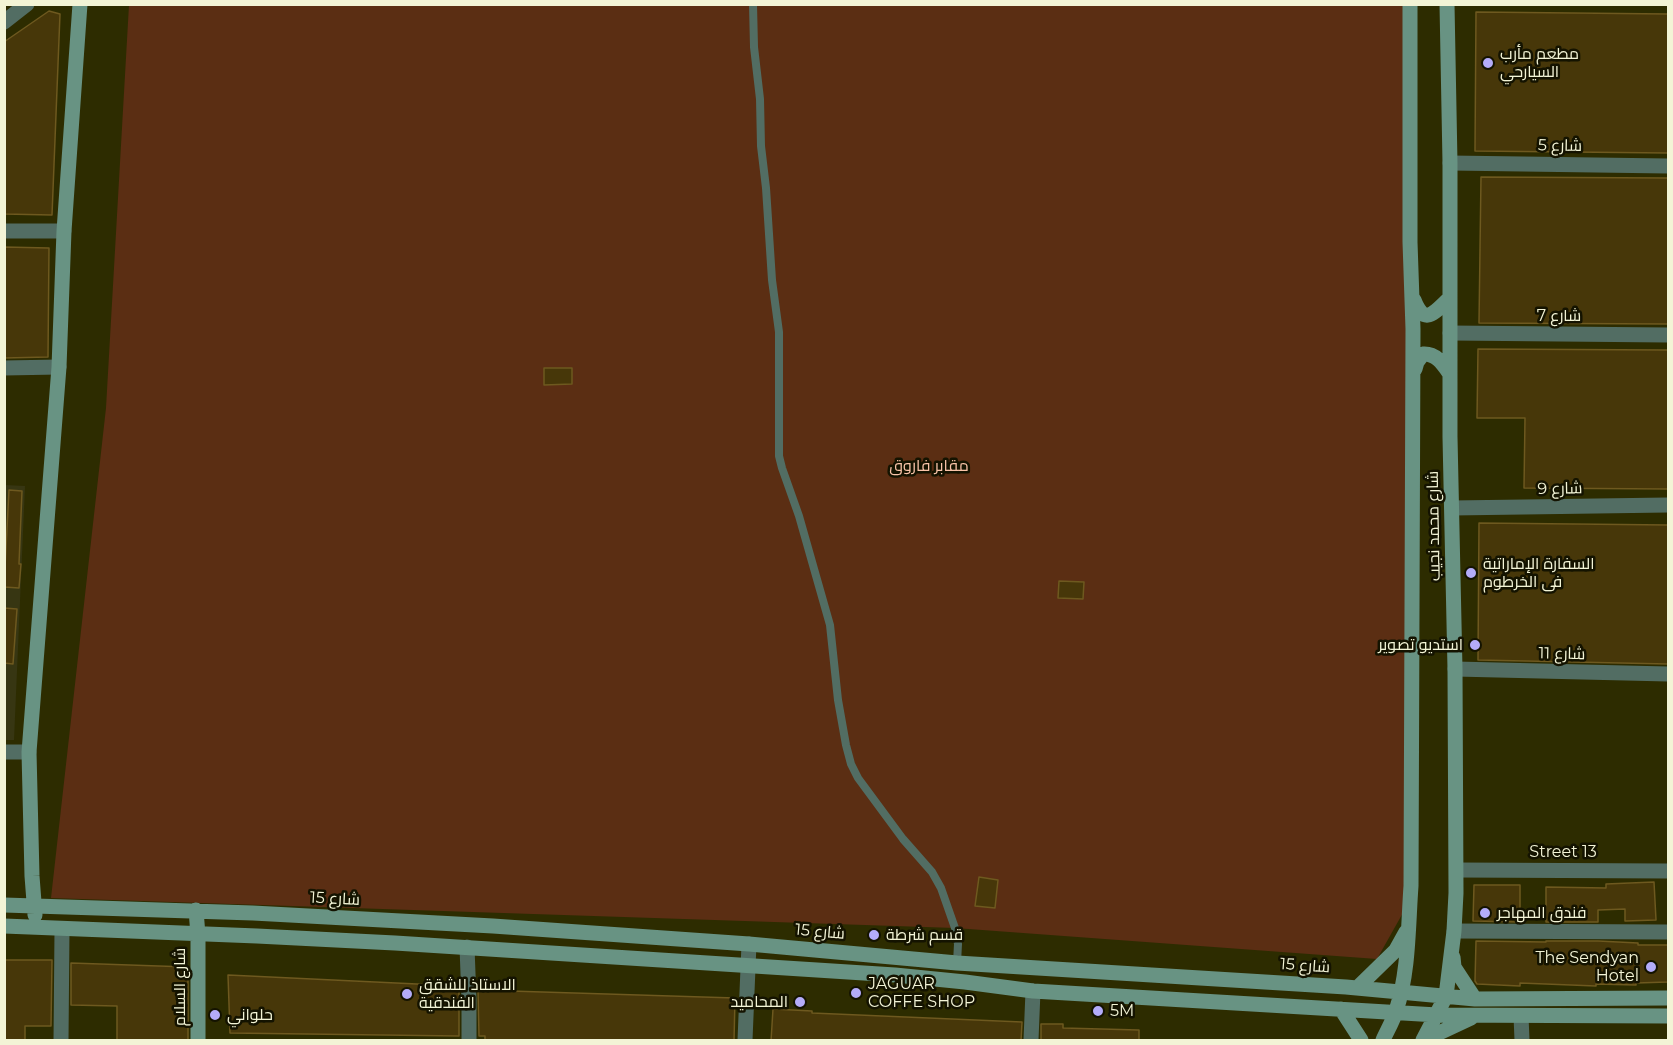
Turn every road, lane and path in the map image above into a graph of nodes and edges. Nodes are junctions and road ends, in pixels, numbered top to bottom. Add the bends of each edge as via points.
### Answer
1 (27, 4) edge
2 (80, 4) edge
3 (753, 4) edge
4 (1410, 4) edge
5 (1447, 4) edge
6 (4, 22) edge
7 (1450, 163) junction
8 (1668, 166) edge
9 (4, 231) edge
10 (64, 231) junction
11 (1413, 297) junction
12 (1450, 298) junction
13 (1450, 333) junction
14 (1668, 335) edge
15 (59, 366) junction
16 (4, 368) edge
17 (1450, 374) junction
18 (1413, 380) junction
19 (1668, 505) edge
20 (1452, 508) junction
21 (1455, 669) junction
22 (1668, 674) edge
23 (4, 752) edge
24 (29, 752) junction
25 (1457, 870) junction
26 (1668, 870) edge
27 (32, 876) junction
28 (4, 904) edge
29 (34, 905) junction
30 (78, 907) junction
31 (196, 910) junction
32 (4, 926) edge
33 (36, 927) junction
34 (1408, 927) junction
35 (62, 930) junction
36 (1454, 931) junction
37 (1668, 932) edge
38 (198, 935) junction
39 (749, 944) junction
40 (1451, 946) junction
41 (466, 947) junction
42 (957, 963) junction
43 (748, 965) junction
44 (1358, 988) junction
45 (1401, 991) junction
46 (1033, 992) junction
47 (1446, 996) junction
48 (1668, 998) edge
49 (1475, 999) junction
50 (1341, 1009) junction
51 (1396, 1012) junction
52 (1437, 1015) junction
53 (1475, 1016) junction
54 (1521, 1016) junction
55 (1668, 1016) edge
56 (61, 1041) edge
57 (198, 1041) edge
58 (469, 1041) edge
59 (745, 1041) edge
60 (1031, 1041) edge
61 (1361, 1041) edge
62 (1383, 1041) edge
63 (1423, 1041) edge
64 (1432, 1041) edge
65 (1522, 1041) edge

1 - 6 street
2 - 10 street
3 - 42 lane via 761,146 779,332 779,456 830,625 838,700 851,764 941,888 955,928
4 - 11 street, شارع محمد نجيب
5 - 7 street, شارع محمد نجيب
7 - 8 street, شارع 5
7 - 12 street, شارع محمد نجيب
9 - 10 street
10 - 15 street
11 - 12 street via 1418,310 1426,316
11 - 18 street, شارع محمد نجيب
12 - 13 street, شارع محمد نجيب
13 - 14 street, شارع 7
13 - 17 street, شارع محمد نجيب
15 - 16 street
15 - 24 street
17 - 18 street via 1436,357 1422,354
17 - 20 street, شارع محمد نجيب
18 - 34 street, شارع محمد نجيب via 1412,848
19 - 20 street, شارع 9
20 - 21 street, شارع محمد نجيب
21 - 22 street, شارع 11
21 - 25 street, شارع محمد نجيب
23 - 24 street
24 - 27 street
25 - 26 street, Street 13
25 - 36 street, شارع محمد نجيب
27 - 29 street
27 - 30 street via 50,896
28 - 29 street, شارع 15
29 - 30 street, شارع 15
29 - 33 street
30 - 31 street, شارع 15
31 - 38 street, شارع السلام
31 - 39 street, شارع 15
32 - 33 street
33 - 35 street
34 - 44 street via 1396,950
34 - 45 street, شارع محمد نجيب
35 - 38 street
35 - 56 street
36 - 37 street
36 - 40 street, شارع محمد نجيب
38 - 41 street
38 - 57 street, شارع السلام
39 - 42 street, شارع 15
39 - 43 street
40 - 47 street, شارع محمد نجيب
40 - 49 street via 1454,967
41 - 43 street
41 - 58 street
42 - 44 street, شارع 15
43 - 46 street via 907,976
43 - 59 street
44 - 45 street, شارع 15
45 - 47 street, شارع 15
45 - 51 street, شارع محمد نجيب
46 - 50 street
46 - 60 street
47 - 49 street, شارع 15
47 - 52 street, شارع محمد نجيب
48 - 49 street, شارع 15
50 - 51 street
50 - 61 street
51 - 52 street
51 - 62 street, شارع محمد نجيب
52 - 53 street
52 - 63 street, شارع محمد نجيب
53 - 54 street
53 - 64 street
54 - 55 street
54 - 65 street

